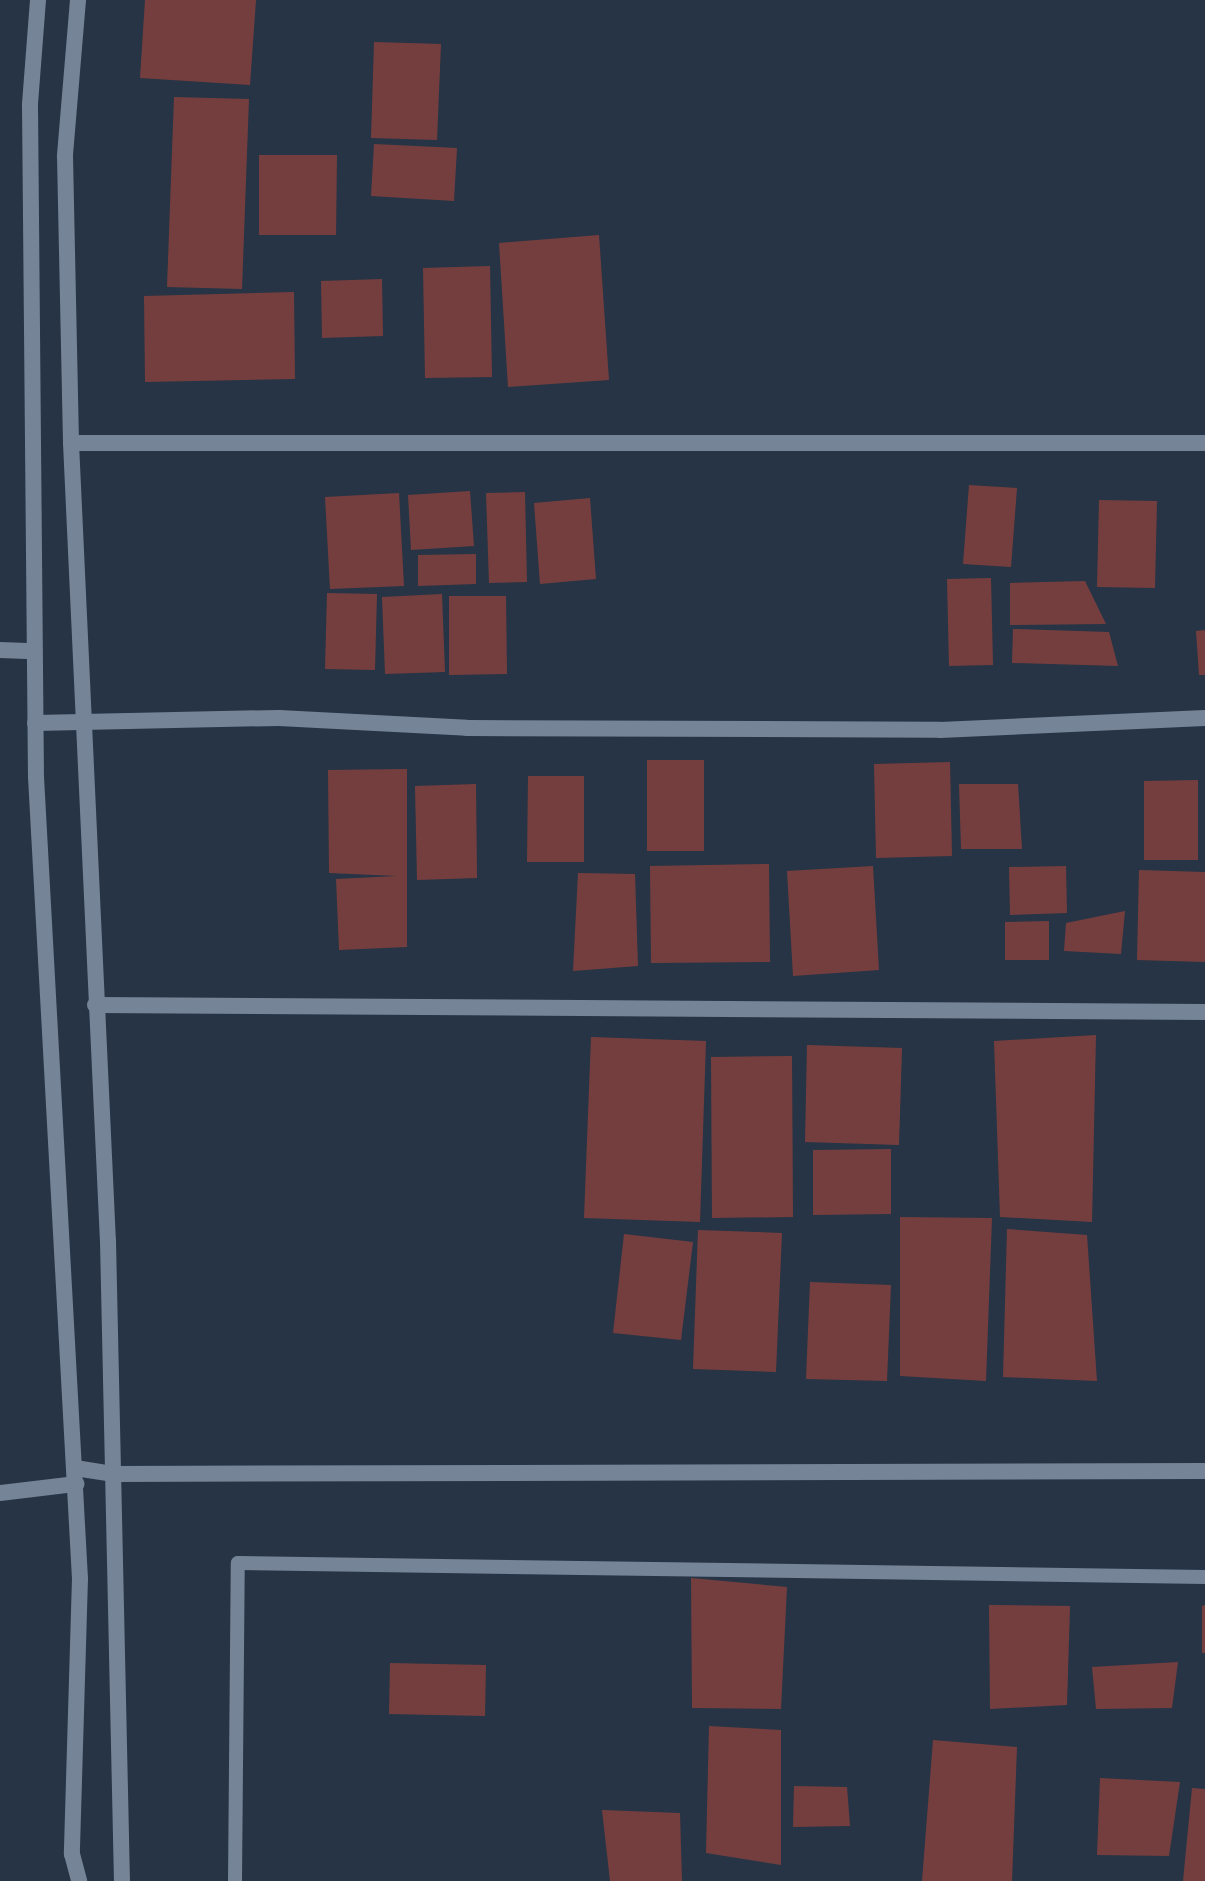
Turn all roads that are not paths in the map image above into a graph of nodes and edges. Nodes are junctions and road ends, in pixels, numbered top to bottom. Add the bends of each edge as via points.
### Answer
1 (38, 0) edge
2 (78, 0) edge
3 (71, 443) junction
4 (1205, 443) edge
5 (0, 650) edge
6 (34, 651) junction
7 (81, 717) junction
8 (1205, 718) edge
9 (35, 723) junction
10 (95, 1005) junction
11 (1205, 1012) edge
12 (1205, 1471) edge
13 (113, 1474) junction
14 (76, 1476) junction
15 (0, 1493) edge
16 (1205, 1577) edge
17 (79, 1881) edge
18 (122, 1881) edge
19 (235, 1881) edge

1 - 6 street via 30,105
2 - 3 street via 65,156
3 - 4 street
3 - 7 street
5 - 6 street
6 - 9 street
7 - 8 street via 909,730
7 - 9 street
7 - 10 street
9 - 14 street
10 - 11 street
10 - 13 street
12 - 13 street
13 - 14 street
13 - 18 street
14 - 15 street
14 - 17 street via 72,1854
16 - 19 lane via 238,1563

